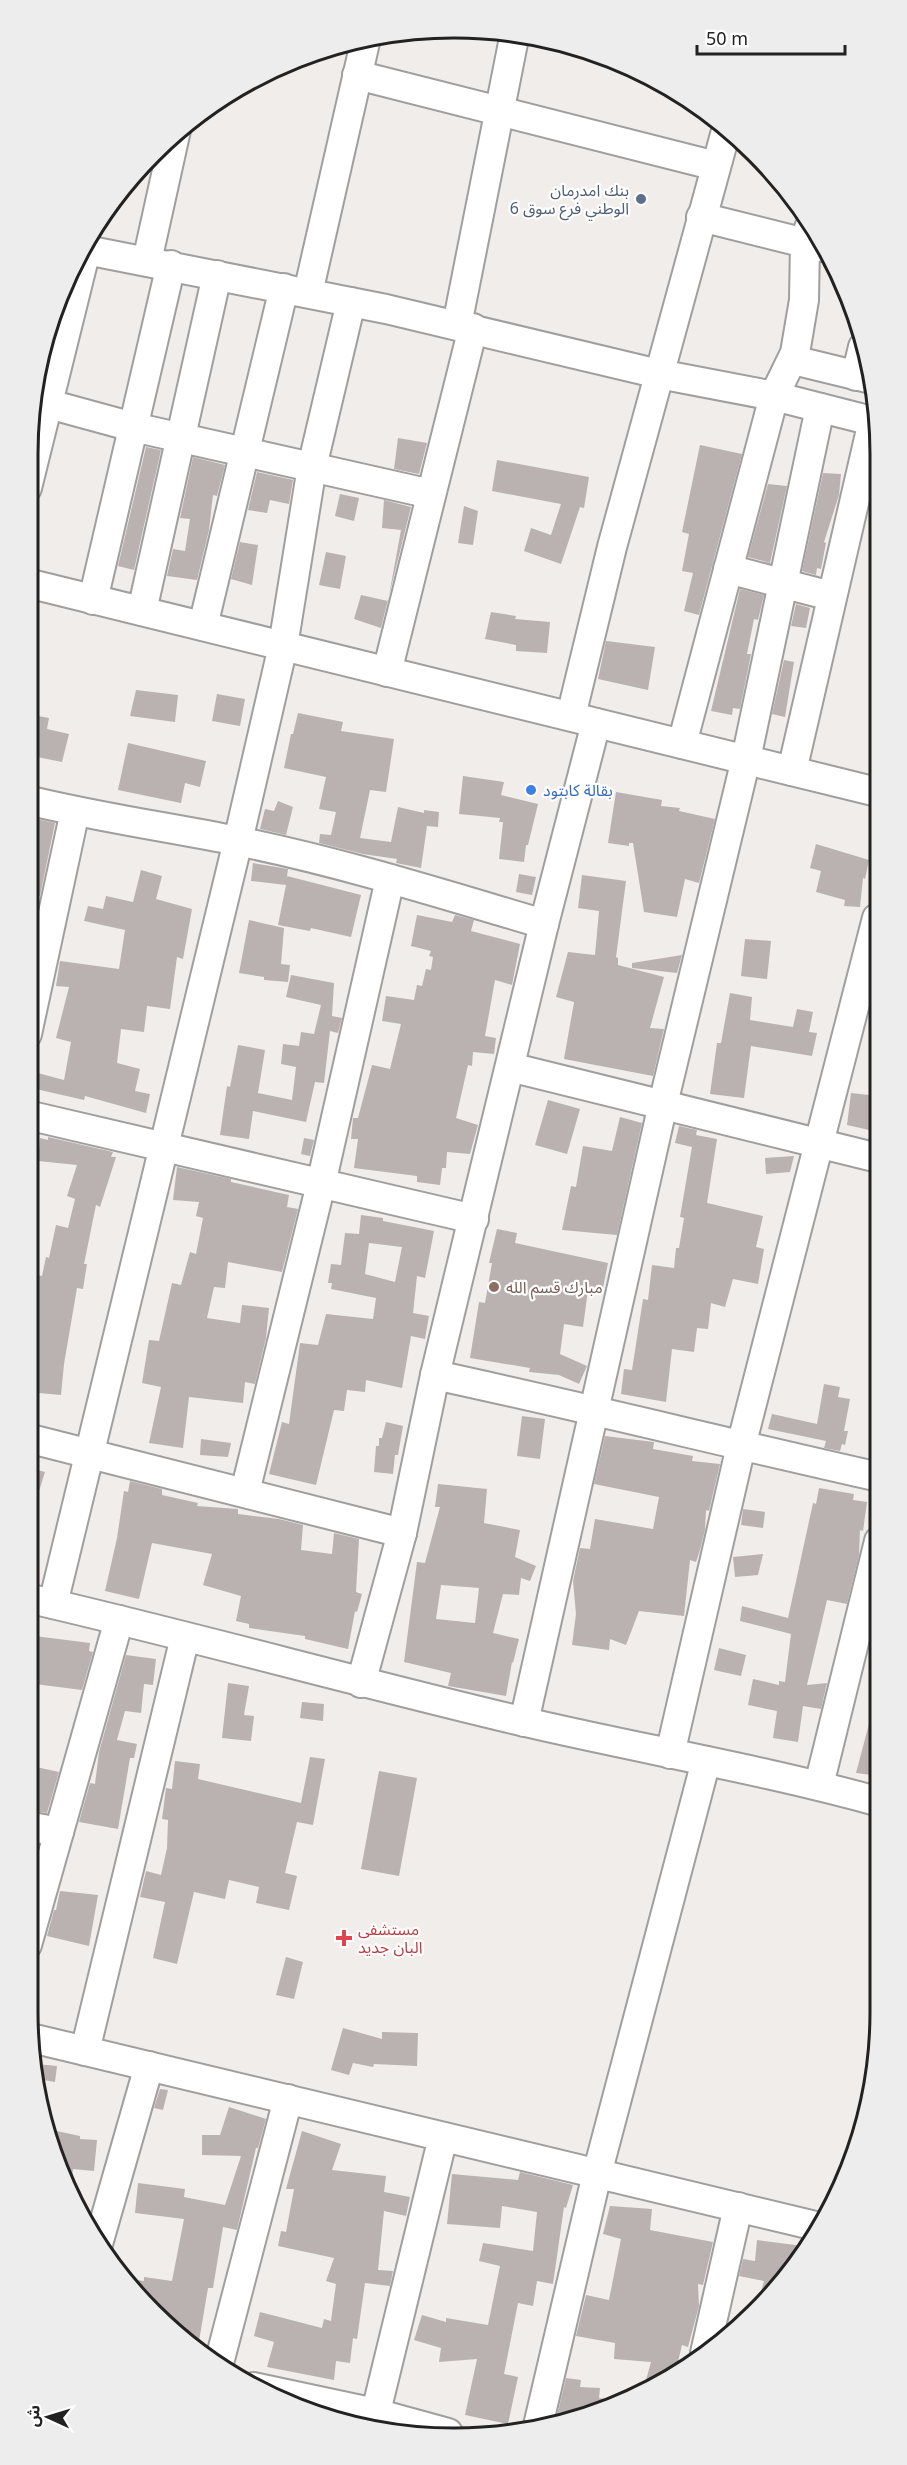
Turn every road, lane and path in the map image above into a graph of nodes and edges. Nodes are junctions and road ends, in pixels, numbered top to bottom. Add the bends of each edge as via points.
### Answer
1 (513, 42) edge
2 (364, 47) edge
3 (357, 75) junction
4 (501, 112) junction
5 (725, 138) edge
6 (174, 145) edge
7 (716, 166) junction
8 (701, 218) junction
9 (809, 239) edge
10 (811, 241) edge
11 (90, 250) edge
12 (159, 263) junction
13 (217, 275) junction
14 (74, 284) edge
15 (296, 291) junction
16 (351, 302) junction
17 (465, 327) junction
18 (793, 360) junction
19 (659, 374) junction
20 (863, 377) edge
21 (774, 396) junction
22 (42, 402) edge
23 (820, 408) junction
24 (868, 419) edge
25 (38, 423) edge
26 (133, 427) junction
27 (181, 438) junction
28 (870, 443) edge
29 (244, 452) junction
30 (312, 467) junction
31 (431, 494) junction
32 (728, 569) junction
33 (783, 584) junction
34 (38, 586) edge
35 (831, 596) junction
36 (93, 600) junction
37 (142, 611) junction
38 (202, 626) junction
39 (283, 646) junction
40 (387, 672) junction
41 (583, 720) junction
42 (682, 744) junction
43 (746, 759) junction
44 (792, 771) junction
45 (870, 790) edge
46 (38, 803) edge
47 (75, 812) junction
48 (238, 841) junction
49 (390, 879) junction
50 (544, 924) junction
51 (870, 949) edge
52 (38, 983) edge
53 (510, 1067) junction
54 (663, 1104) junction
55 (38, 1118) edge
56 (819, 1143) junction
57 (165, 1148) junction
58 (870, 1156) edge
59 (321, 1184) junction
60 (474, 1219) junction
61 (435, 1375) junction
62 (594, 1409) junction
63 (38, 1441) edge
64 (741, 1446) junction
65 (90, 1455) junction
66 (870, 1475) edge
67 (245, 1492) junction
68 (402, 1533) junction
69 (870, 1578) edge
70 (40, 1601) edge
71 (119, 1620) junction
72 (185, 1637) junction
73 (361, 1683) junction
74 (524, 1722) junction
75 (670, 1754) junction
76 (706, 1761) junction
77 (819, 1785) junction
78 (870, 1799) edge
79 (38, 1828) edge
80 (59, 1832) junction
81 (38, 1906) edge
82 (38, 2040) edge
83 (85, 2051) junction
84 (149, 2066) junction
85 (288, 2099) junction
86 (443, 2136) junction
87 (597, 2174) junction
88 (738, 2207) junction
89 (811, 2225) edge
90 (101, 2233) edge
91 (708, 2341) edge
92 (221, 2356) edge
93 (540, 2419) edge
94 (373, 2421) edge

1 - 4 street
2 - 3 street
3 - 4 street
3 - 15 street
4 - 7 street
4 - 17 street
5 - 7 street
6 - 12 street
7 - 8 street
8 - 9 street
8 - 19 street
10 - 18 street
11 - 12 street
12 - 13 street
12 - 26 street
13 - 15 street
13 - 27 street
14 - 22 street
15 - 16 street
15 - 29 street
16 - 17 street
16 - 30 street
17 - 19 street
17 - 31 street
18 - 20 street
18 - 21 street
19 - 21 street
19 - 41 street via 612,547
21 - 23 street
21 - 32 street
22 - 25 street
22 - 26 street
23 - 24 street
23 - 33 street
26 - 27 street
26 - 36 street
27 - 29 street
27 - 37 street
28 - 35 street
29 - 30 street
29 - 38 street
30 - 31 street
30 - 39 street
31 - 40 street
32 - 33 street
32 - 42 street
33 - 35 street
33 - 43 street
34 - 36 street
35 - 44 street
36 - 37 street
37 - 38 street
38 - 39 street
39 - 40 street
39 - 48 street
40 - 41 street
41 - 42 street
41 - 50 street
42 - 43 street
43 - 44 street
43 - 54 street
44 - 45 street
46 - 47 street
47 - 48 street
47 - 52 street
48 - 49 street
48 - 57 street
49 - 50 street
49 - 59 street
50 - 53 street
51 - 56 street
53 - 54 street
53 - 60 street
54 - 56 street
54 - 62 street
55 - 57 street
56 - 58 street
56 - 64 street
57 - 59 street
57 - 65 street
59 - 60 street
59 - 67 street
60 - 61 street
61 - 62 street
61 - 68 street
62 - 64 street
62 - 74 street
63 - 65 street
64 - 66 street
64 - 75 street
65 - 67 street
65 - 70 street
67 - 68 street
68 - 73 street
69 - 77 street
70 - 71 street
71 - 72 street
71 - 80 street
72 - 73 street
72 - 83 street
73 - 74 street
74 - 75 street
75 - 76 street
76 - 77 street
76 - 87 street
77 - 78 street
79 - 80 street
80 - 81 street
82 - 83 street
83 - 84 street
84 - 85 street
84 - 90 street
85 - 86 street
85 - 92 street
86 - 87 street
86 - 94 street
87 - 88 street
87 - 93 street
88 - 89 street
88 - 91 street

